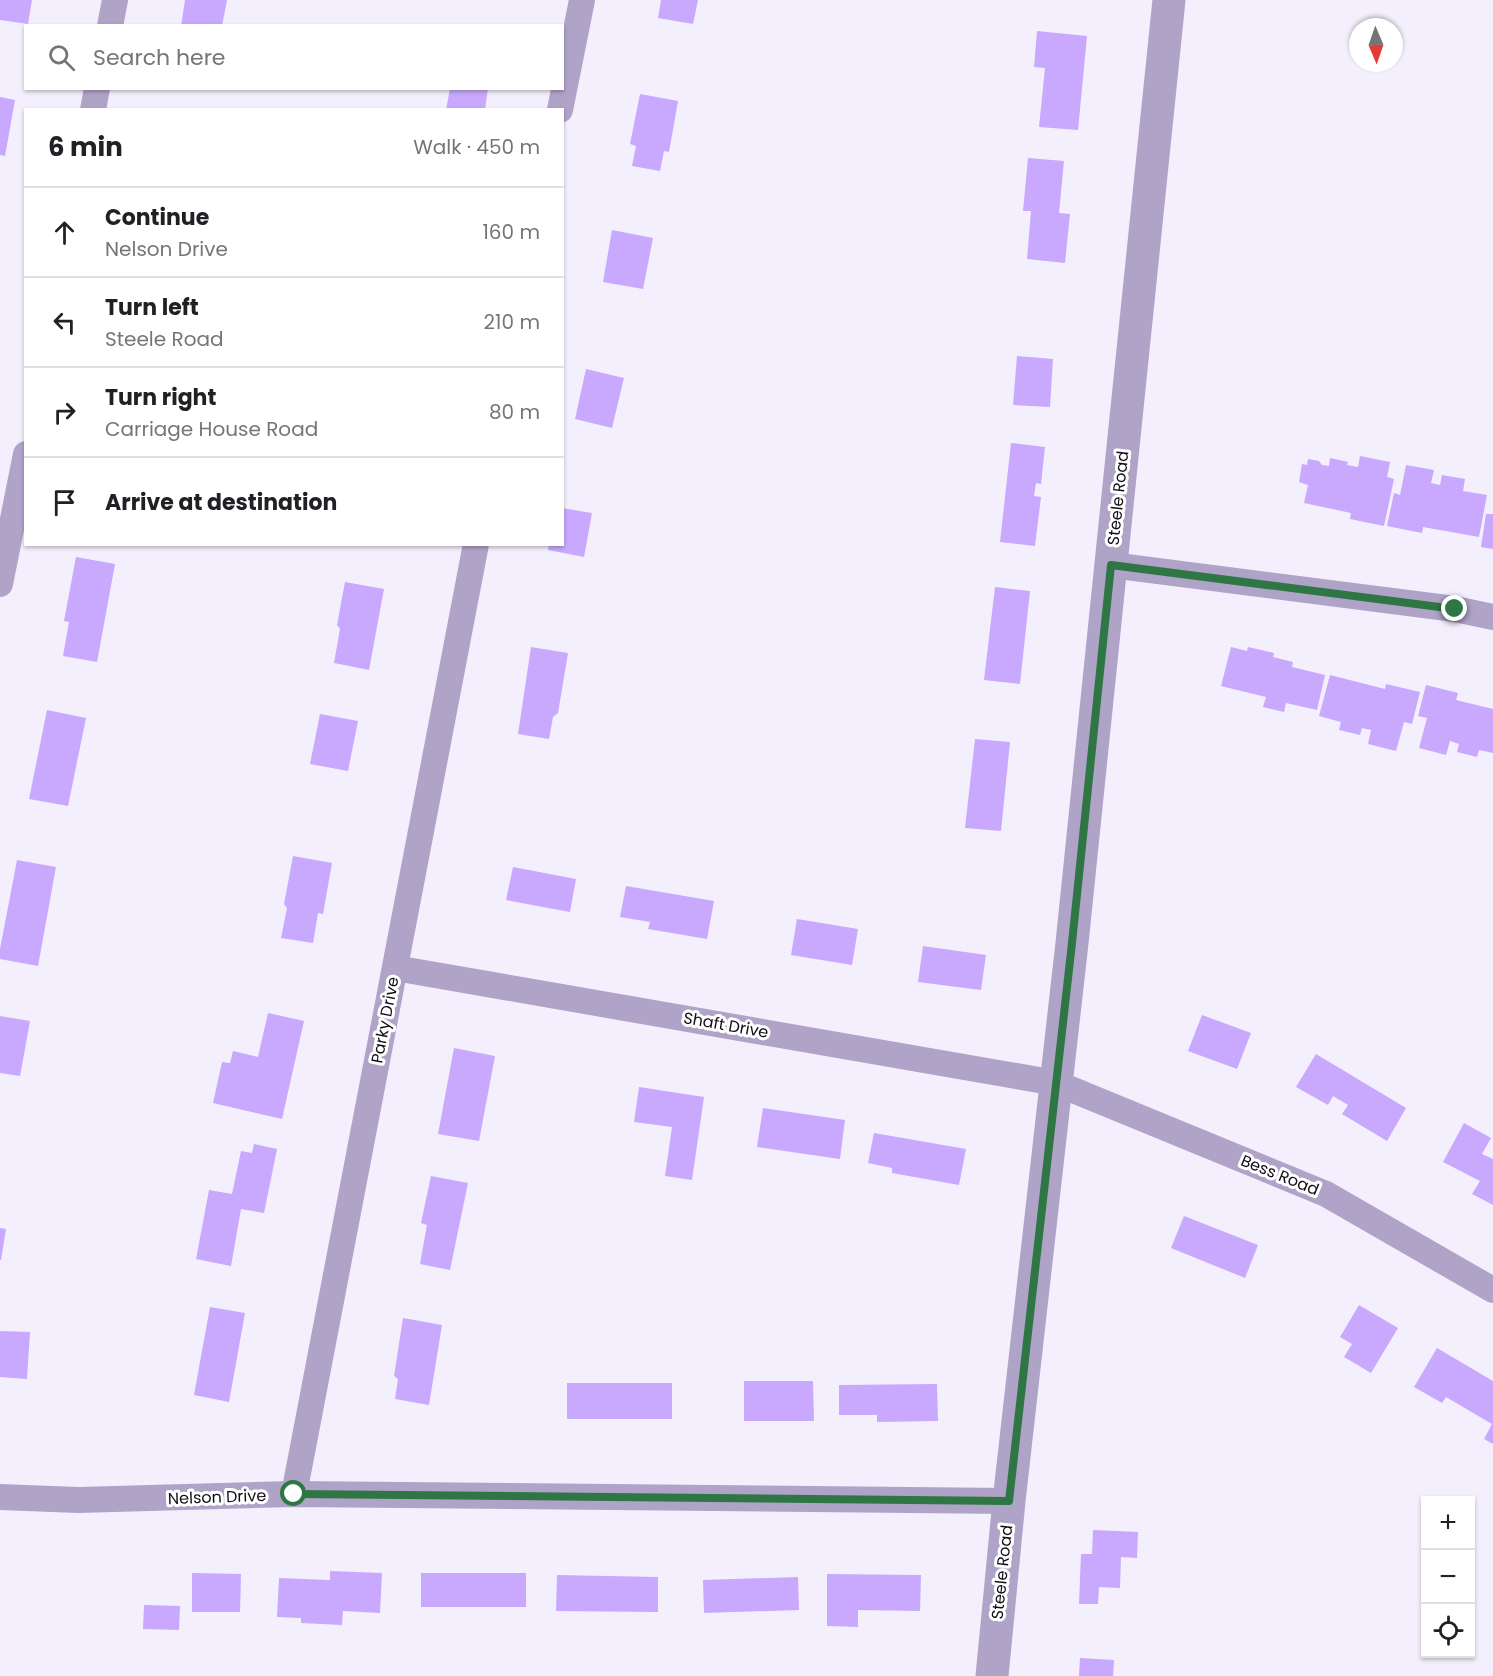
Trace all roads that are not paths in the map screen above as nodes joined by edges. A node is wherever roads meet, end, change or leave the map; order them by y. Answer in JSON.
{"nodes":[{"id":1,"x":115,"y":0,"type":"edge"},
{"id":2,"x":582,"y":0,"type":"edge"},
{"id":3,"x":1169,"y":0,"type":"edge"},
{"id":4,"x":110,"y":24,"type":"edge"},
{"id":5,"x":97,"y":90,"type":"edge"},
{"id":6,"x":564,"y":90,"type":"edge"},
{"id":7,"x":564,"y":90,"type":"edge"},
{"id":8,"x":93,"y":108,"type":"edge"},
{"id":9,"x":560,"y":108,"type":"edge"},
{"id":10,"x":24,"y":464,"type":"edge"},
{"id":11,"x":476,"y":546,"type":"edge"},
{"id":12,"x":1111,"y":565,"type":"junction"},
{"id":13,"x":0,"y":584,"type":"edge"},
{"id":14,"x":1493,"y":617,"type":"edge"},
{"id":15,"x":395,"y":968,"type":"junction"},
{"id":16,"x":1056,"y":1083,"type":"junction"},
{"id":17,"x":1493,"y":1290,"type":"edge"},
{"id":18,"x":294,"y":1494,"type":"junction"},
{"id":19,"x":0,"y":1497,"type":"edge"},
{"id":20,"x":1009,"y":1501,"type":"junction"},
{"id":21,"x":992,"y":1676,"type":"edge"}],
"edges":[{"from":1,"to":4,"type":"street"},
{"from":2,"to":7,"type":"street"},
{"from":3,"to":12,"type":"street","name":"Steele Road"},
{"from":5,"to":8,"type":"street"},
{"from":6,"to":9,"type":"street"},
{"from":10,"to":13,"type":"street"},
{"from":11,"to":15,"type":"street","name":"Parky Drive"},
{"from":12,"to":14,"type":"street"},
{"from":12,"to":16,"type":"street","name":"Steele Road"},
{"from":15,"to":16,"type":"street","name":"Shaft Drive"},
{"from":15,"to":18,"type":"street","name":"Parky Drive"},
{"from":16,"to":17,"type":"street","name":"Bess Road"},
{"from":16,"to":20,"type":"street","name":"Steele Road"},
{"from":18,"to":19,"type":"street","name":"Nelson Drive"},
{"from":18,"to":20,"type":"street","name":"Nelson Drive"},
{"from":20,"to":21,"type":"street","name":"Steele Road"}]}
